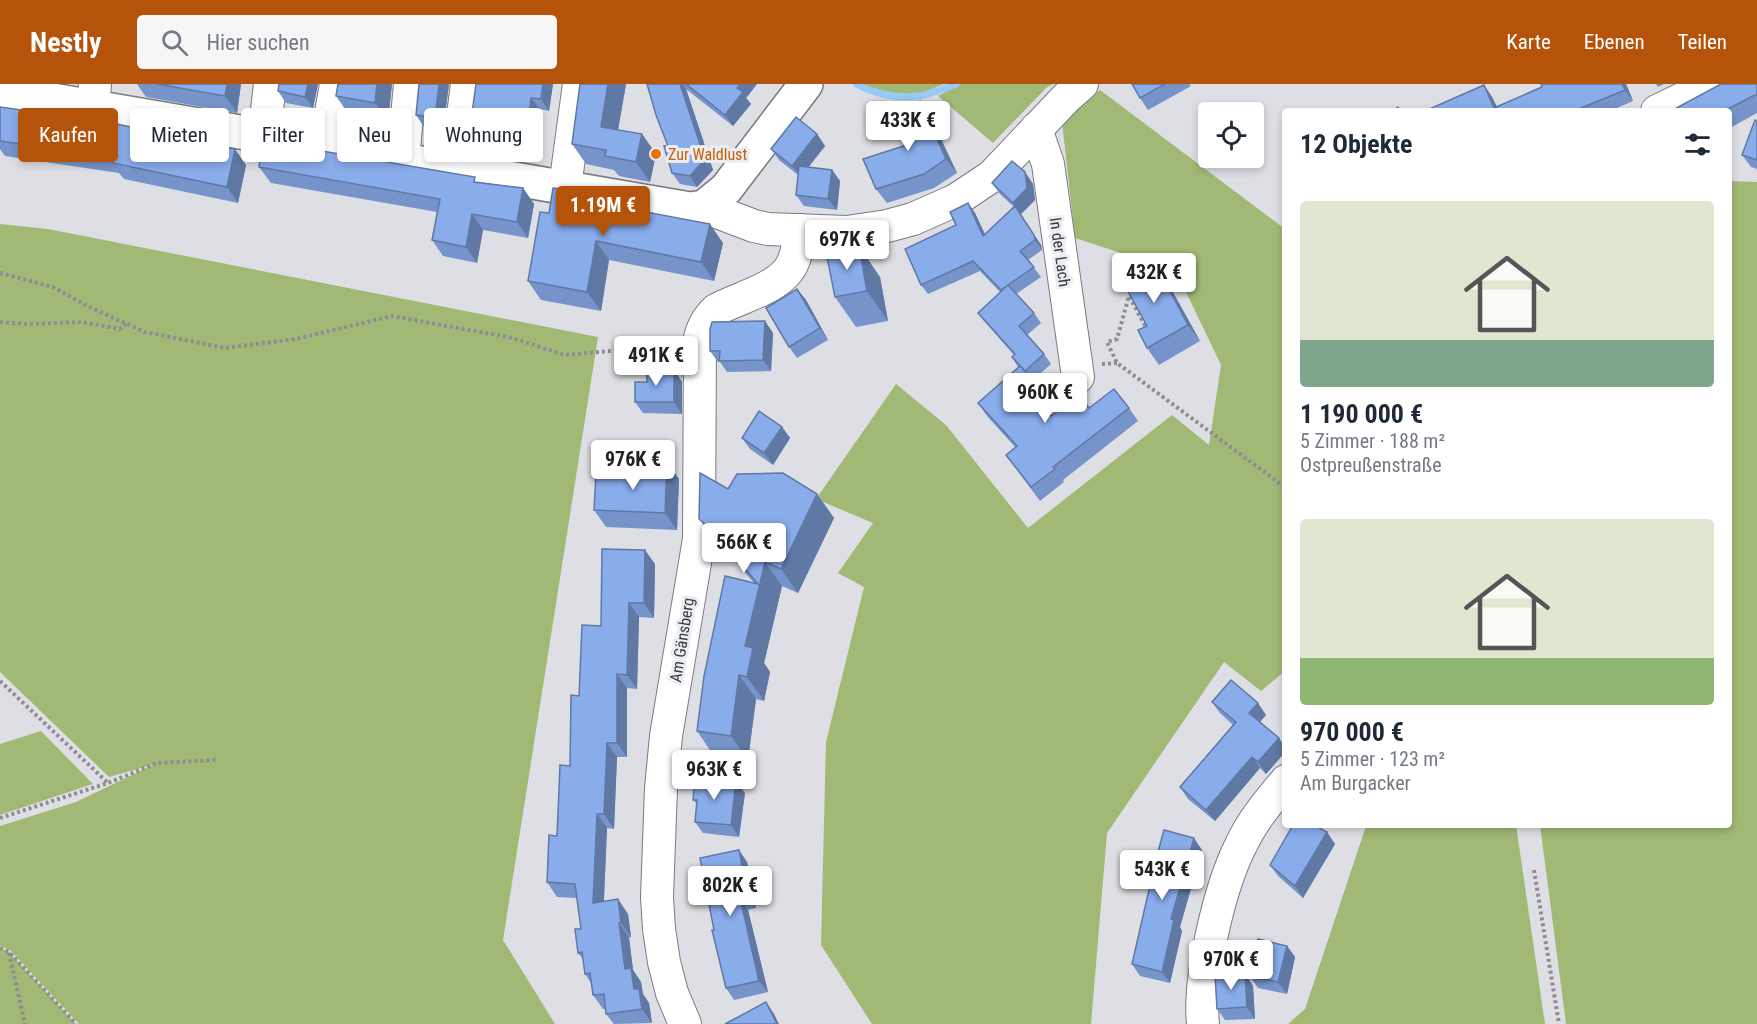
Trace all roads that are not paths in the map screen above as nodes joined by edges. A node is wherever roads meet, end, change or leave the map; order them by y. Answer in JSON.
{"nodes":[{"id":1,"x":270,"y":84,"type":"edge"},
{"id":2,"x":336,"y":84,"type":"edge"},
{"id":3,"x":410,"y":84,"type":"edge"},
{"id":4,"x":467,"y":84,"type":"edge"},
{"id":5,"x":579,"y":84,"type":"edge"},
{"id":6,"x":806,"y":84,"type":"edge"},
{"id":7,"x":1082,"y":84,"type":"edge"},
{"id":8,"x":1713,"y":84,"type":"edge"},
{"id":9,"x":0,"y":91,"type":"edge"},
{"id":10,"x":94,"y":95,"type":"edge"},
{"id":11,"x":267,"y":108,"type":"edge"},
{"id":12,"x":408,"y":108,"type":"edge"},
{"id":13,"x":1663,"y":108,"type":"edge"},
{"id":14,"x":1036,"y":129,"type":"junction"},
{"id":15,"x":241,"y":130,"type":"edge"},
{"id":16,"x":325,"y":146,"type":"joint"},
{"id":17,"x":337,"y":148,"type":"edge"},
{"id":18,"x":412,"y":162,"type":"edge"},
{"id":19,"x":456,"y":169,"type":"junction"},
{"id":20,"x":565,"y":187,"type":"junction"},
{"id":21,"x":715,"y":198,"type":"junction"},
{"id":22,"x":800,"y":230,"type":"junction"},
{"id":23,"x":1078,"y":377,"type":"dead end"},
{"id":24,"x":1282,"y":786,"type":"edge"},
{"id":25,"x":685,"y":1024,"type":"edge"},
{"id":26,"x":1203,"y":1024,"type":"edge"}],
"edges":[{"from":1,"to":11,"type":"street"},
{"from":2,"to":16,"type":"street"},
{"from":3,"to":12,"type":"street"},
{"from":4,"to":19,"type":"street"},
{"from":5,"to":20,"type":"street"},
{"from":6,"to":21,"type":"main road"},
{"from":7,"to":14,"type":"street"},
{"from":8,"to":13,"type":"street"},
{"from":9,"to":10,"type":"main road"},
{"from":10,"to":15,"type":"main road"},
{"from":14,"to":22,"type":"street"},
{"from":14,"to":23,"type":"street","name":"In der Lach"},
{"from":16,"to":17,"type":"main road"},
{"from":18,"to":19,"type":"main road"},
{"from":19,"to":20,"type":"main road"},
{"from":20,"to":21,"type":"main road"},
{"from":21,"to":22,"type":"street"},
{"from":22,"to":25,"type":"street","name":"Am Gänsberg"},
{"from":24,"to":26,"type":"street"}]}
